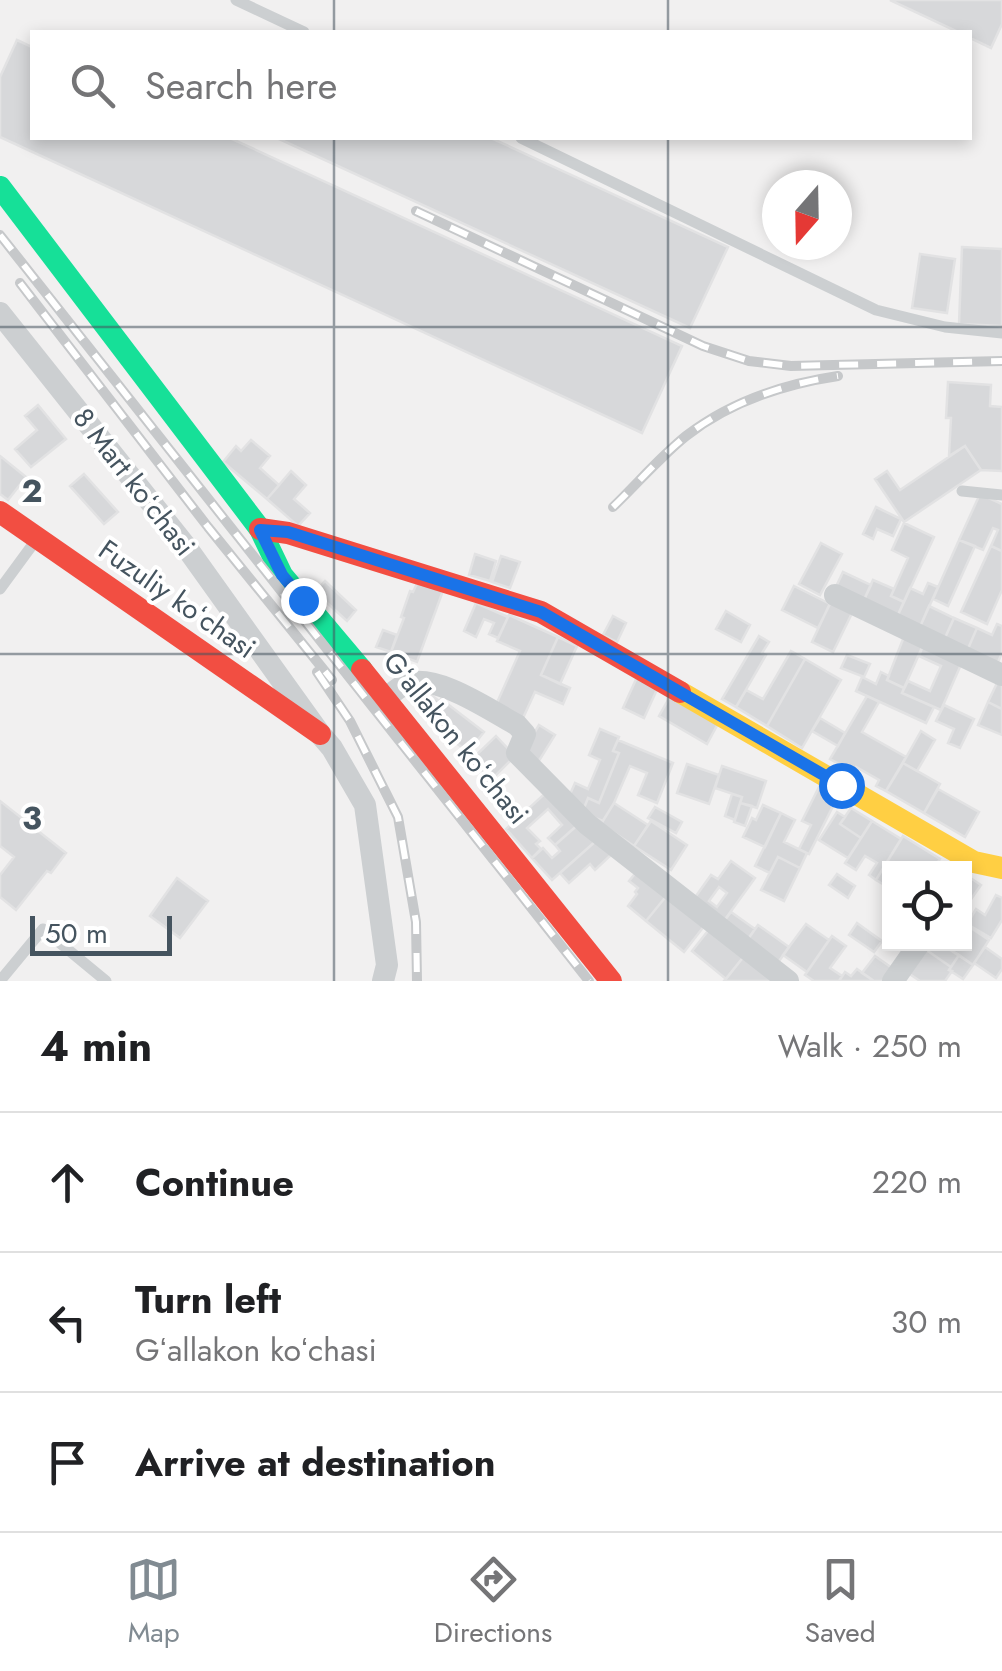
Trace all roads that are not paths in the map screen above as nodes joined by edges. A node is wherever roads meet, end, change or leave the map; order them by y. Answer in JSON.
{"nodes":[{"id":1,"x":236,"y":0,"type":"edge"},
{"id":2,"x":300,"y":30,"type":"edge"},
{"id":3,"x":525,"y":140,"type":"edge"},
{"id":4,"x":0,"y":187,"type":"edge"},
{"id":5,"x":0,"y":313,"type":"edge"},
{"id":6,"x":1002,"y":333,"type":"edge"},
{"id":7,"x":962,"y":491,"type":"dead end"},
{"id":8,"x":1002,"y":495,"type":"edge"},
{"id":9,"x":0,"y":512,"type":"edge"},
{"id":10,"x":260,"y":530,"type":"junction"},
{"id":11,"x":36,"y":538,"type":"junction"},
{"id":12,"x":0,"y":589,"type":"edge"},
{"id":13,"x":835,"y":595,"type":"dead end"},
{"id":14,"x":1002,"y":675,"type":"edge"},
{"id":15,"x":386,"y":698,"type":"junction"},
{"id":16,"x":320,"y":734,"type":"junction"},
{"id":17,"x":957,"y":861,"type":"edge"},
{"id":18,"x":1002,"y":868,"type":"edge"},
{"id":19,"x":972,"y":869,"type":"edge"},
{"id":20,"x":914,"y":951,"type":"edge"},
{"id":21,"x":0,"y":981,"type":"edge"},
{"id":22,"x":106,"y":981,"type":"edge"},
{"id":23,"x":383,"y":981,"type":"edge"},
{"id":24,"x":611,"y":981,"type":"edge"},
{"id":25,"x":788,"y":981,"type":"edge"},
{"id":26,"x":893,"y":981,"type":"edge"}],
"edges":[{"from":1,"to":2,"type":"lane"},
{"from":3,"to":6,"type":"lane"},
{"from":4,"to":10,"type":"street","name":"Gʻallakon koʻchasi"},
{"from":5,"to":16,"type":"street","name":"8 Mart koʻchasi"},
{"from":7,"to":8,"type":"lane"},
{"from":9,"to":11,"type":"street","name":"Fuzuliy koʻchasi"},
{"from":10,"to":15,"type":"street","name":"Gʻallakon koʻchasi"},
{"from":10,"to":17,"type":"street"},
{"from":11,"to":12,"type":"lane"},
{"from":11,"to":16,"type":"street","name":"Fuzuliy koʻchasi"},
{"from":13,"to":14,"type":"street"},
{"from":15,"to":24,"type":"street","name":"Gʻallakon koʻchasi"},
{"from":15,"to":25,"type":"street"},
{"from":16,"to":23,"type":"street","name":"8 Mart koʻchasi"},
{"from":18,"to":19,"type":"street"},
{"from":20,"to":26,"type":"street"},
{"from":21,"to":22,"type":"lane"}]}
